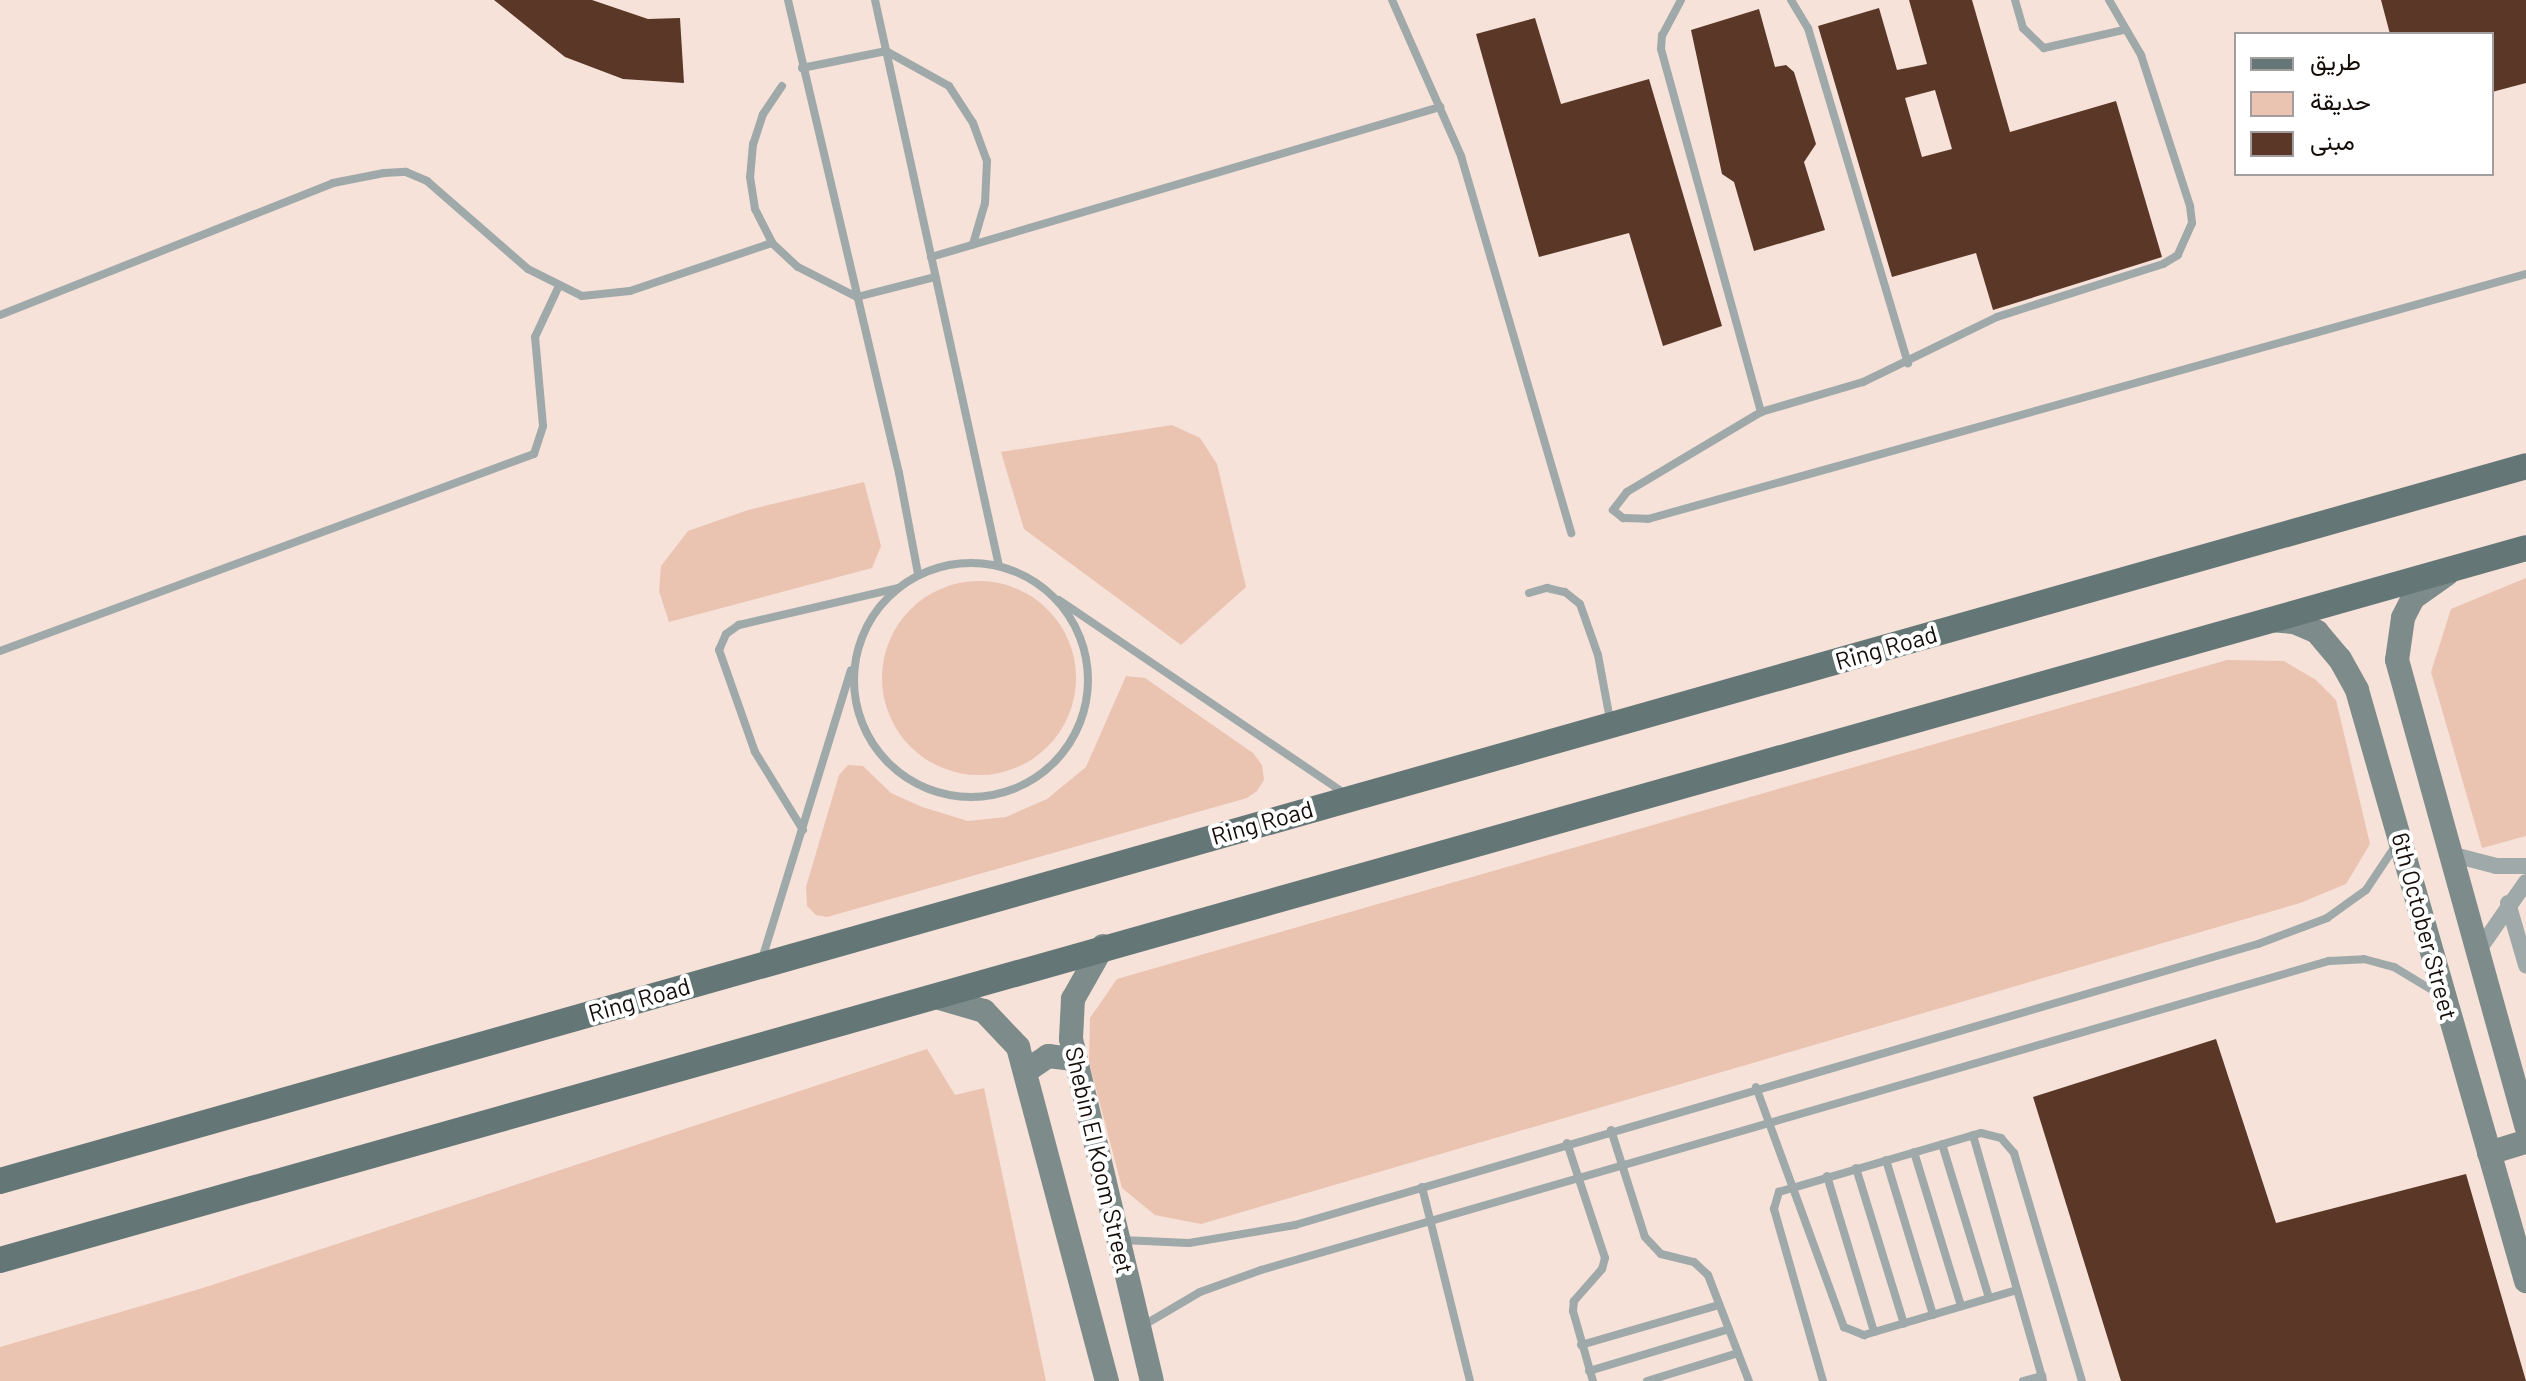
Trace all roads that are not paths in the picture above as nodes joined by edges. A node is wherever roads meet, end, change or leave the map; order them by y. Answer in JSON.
{"nodes":[{"id":1,"x":788,"y":0,"type":"edge"},
{"id":2,"x":875,"y":0,"type":"edge"},
{"id":3,"x":1392,"y":0,"type":"edge"},
{"id":4,"x":1681,"y":0,"type":"edge"},
{"id":5,"x":1791,"y":0,"type":"edge"},
{"id":6,"x":2015,"y":0,"type":"edge"},
{"id":7,"x":2109,"y":0,"type":"edge"},
{"id":8,"x":2124,"y":30,"type":"junction"},
{"id":9,"x":886,"y":51,"type":"junction"},
{"id":10,"x":802,"y":68,"type":"junction"},
{"id":11,"x":782,"y":86,"type":"dead end"},
{"id":12,"x":1440,"y":107,"type":"junction"},
{"id":13,"x":772,"y":243,"type":"junction"},
{"id":14,"x":973,"y":244,"type":"junction"},
{"id":15,"x":931,"y":257,"type":"junction"},
{"id":16,"x":2526,"y":274,"type":"edge"},
{"id":17,"x":935,"y":277,"type":"junction"},
{"id":18,"x":558,"y":288,"type":"junction"},
{"id":19,"x":857,"y":297,"type":"junction"},
{"id":20,"x":0,"y":315,"type":"edge"},
{"id":21,"x":1908,"y":363,"type":"junction"},
{"id":22,"x":1761,"y":412,"type":"junction"},
{"id":23,"x":2526,"y":466,"type":"edge"},
{"id":24,"x":1571,"y":533,"type":"dead end"},
{"id":25,"x":2526,"y":548,"type":"edge"},
{"id":26,"x":999,"y":566,"type":"junction"},
{"id":27,"x":2458,"y":567,"type":"junction"},
{"id":28,"x":918,"y":574,"type":"junction"},
{"id":29,"x":899,"y":588,"type":"junction"},
{"id":30,"x":1529,"y":593,"type":"dead end"},
{"id":31,"x":1052,"y":595,"type":"junction"},
{"id":32,"x":2267,"y":620,"type":"junction"},
{"id":33,"x":857,"y":650,"type":"junction"},
{"id":34,"x":0,"y":651,"type":"edge"},
{"id":35,"x":1610,"y":724,"type":"junction"},
{"id":36,"x":2423,"y":763,"type":"junction"},
{"id":37,"x":2383,"y":774,"type":"junction"},
{"id":38,"x":1350,"y":797,"type":"junction"},
{"id":39,"x":803,"y":830,"type":"junction"},
{"id":40,"x":2400,"y":837,"type":"junction"},
{"id":41,"x":2450,"y":854,"type":"junction"},
{"id":42,"x":2526,"y":866,"type":"edge"},
{"id":43,"x":2526,"y":882,"type":"edge"},
{"id":44,"x":2508,"y":903,"type":"junction"},
{"id":45,"x":1103,"y":946,"type":"junction"},
{"id":46,"x":2478,"y":951,"type":"junction"},
{"id":47,"x":761,"y":964,"type":"junction"},
{"id":48,"x":2526,"y":965,"type":"edge"},
{"id":49,"x":936,"y":997,"type":"junction"},
{"id":50,"x":2444,"y":997,"type":"junction"},
{"id":51,"x":1074,"y":1059,"type":"junction"},
{"id":52,"x":1026,"y":1071,"type":"junction"},
{"id":53,"x":1756,"y":1087,"type":"junction"},
{"id":54,"x":1769,"y":1122,"type":"junction"},
{"id":55,"x":2526,"y":1126,"type":"edge"},
{"id":56,"x":1611,"y":1130,"type":"junction"},
{"id":57,"x":1973,"y":1135,"type":"junction"},
{"id":58,"x":2526,"y":1142,"type":"edge"},
{"id":59,"x":1567,"y":1143,"type":"junction"},
{"id":60,"x":1942,"y":1144,"type":"junction"},
{"id":61,"x":1914,"y":1152,"type":"junction"},
{"id":62,"x":2489,"y":1153,"type":"junction"},
{"id":63,"x":1886,"y":1160,"type":"junction"},
{"id":64,"x":1623,"y":1165,"type":"junction"},
{"id":65,"x":1856,"y":1168,"type":"junction"},
{"id":66,"x":1827,"y":1176,"type":"junction"},
{"id":67,"x":1578,"y":1178,"type":"junction"},
{"id":68,"x":0,"y":1181,"type":"edge"},
{"id":69,"x":1796,"y":1184,"type":"junction"},
{"id":70,"x":1422,"y":1187,"type":"junction"},
{"id":71,"x":1430,"y":1221,"type":"junction"},
{"id":72,"x":1119,"y":1240,"type":"junction"},
{"id":73,"x":0,"y":1260,"type":"edge"},
{"id":74,"x":2526,"y":1281,"type":"edge"},
{"id":75,"x":2017,"y":1290,"type":"junction"},
{"id":76,"x":1989,"y":1298,"type":"junction"},
{"id":77,"x":1719,"y":1305,"type":"junction"},
{"id":78,"x":1961,"y":1306,"type":"junction"},
{"id":79,"x":1933,"y":1315,"type":"junction"},
{"id":80,"x":1904,"y":1324,"type":"junction"},
{"id":81,"x":1140,"y":1328,"type":"junction"},
{"id":82,"x":1729,"y":1329,"type":"junction"},
{"id":83,"x":1874,"y":1332,"type":"junction"},
{"id":84,"x":1581,"y":1345,"type":"junction"},
{"id":85,"x":1738,"y":1353,"type":"junction"},
{"id":86,"x":1591,"y":1376,"type":"edge"},
{"id":87,"x":2042,"y":1378,"type":"edge"},
{"id":88,"x":1748,"y":1379,"type":"edge"},
{"id":89,"x":1107,"y":1381,"type":"edge"},
{"id":90,"x":1152,"y":1381,"type":"edge"},
{"id":91,"x":1470,"y":1381,"type":"edge"},
{"id":92,"x":1647,"y":1381,"type":"edge"},
{"id":93,"x":1736,"y":1381,"type":"edge"},
{"id":94,"x":1823,"y":1381,"type":"edge"},
{"id":95,"x":2023,"y":1381,"type":"edge"},
{"id":96,"x":2082,"y":1381,"type":"edge"}],
"edges":[{"from":1,"to":10,"type":"lane"},
{"from":2,"to":9,"type":"lane"},
{"from":3,"to":12,"type":"lane"},
{"from":4,"to":22,"type":"lane"},
{"from":5,"to":21,"type":"lane"},
{"from":6,"to":8,"type":"lane"},
{"from":7,"to":8,"type":"lane"},
{"from":8,"to":21,"type":"lane"},
{"from":9,"to":10,"type":"lane"},
{"from":9,"to":14,"type":"lane"},
{"from":9,"to":15,"type":"lane"},
{"from":10,"to":19,"type":"lane"},
{"from":11,"to":13,"type":"lane"},
{"from":12,"to":14,"type":"lane"},
{"from":12,"to":24,"type":"lane"},
{"from":13,"to":18,"type":"lane"},
{"from":13,"to":19,"type":"lane"},
{"from":14,"to":15,"type":"lane"},
{"from":15,"to":17,"type":"lane"},
{"from":16,"to":22,"type":"lane"},
{"from":17,"to":19,"type":"lane"},
{"from":17,"to":26,"type":"lane"},
{"from":18,"to":20,"type":"lane"},
{"from":18,"to":34,"type":"lane"},
{"from":19,"to":28,"type":"lane"},
{"from":21,"to":22,"type":"lane"},
{"from":23,"to":35,"type":"main road","name":"Ring Road"},
{"from":25,"to":27,"type":"main road"},
{"from":26,"to":28,"type":"lane"},
{"from":26,"to":31,"type":"lane"},
{"from":27,"to":32,"type":"main road"},
{"from":27,"to":36,"type":"street","name":"6th October Street"},
{"from":28,"to":29,"type":"lane"},
{"from":29,"to":33,"type":"lane"},
{"from":29,"to":39,"type":"lane"},
{"from":30,"to":35,"type":"lane"},
{"from":31,"to":33,"type":"lane"},
{"from":31,"to":38,"type":"lane"},
{"from":32,"to":37,"type":"street","name":"6th October Street"},
{"from":32,"to":45,"type":"main road"},
{"from":33,"to":39,"type":"lane"},
{"from":35,"to":38,"type":"main road","name":"Ring Road"},
{"from":36,"to":37,"type":"street"},
{"from":36,"to":41,"type":"street","name":"6th October Street"},
{"from":37,"to":40,"type":"street","name":"6th October Street"},
{"from":38,"to":47,"type":"main road","name":"Ring Road"},
{"from":39,"to":47,"type":"lane"},
{"from":40,"to":50,"type":"street","name":"6th October Street"},
{"from":40,"to":53,"type":"lane"},
{"from":41,"to":42,"type":"street"},
{"from":41,"to":46,"type":"street","name":"6th October Street"},
{"from":43,"to":44,"type":"street"},
{"from":44,"to":46,"type":"street"},
{"from":44,"to":48,"type":"street"},
{"from":45,"to":49,"type":"main road"},
{"from":45,"to":51,"type":"street","name":"Shebin El Koom Street"},
{"from":46,"to":55,"type":"street","name":"6th October Street"},
{"from":47,"to":68,"type":"main road","name":"Ring Road"},
{"from":49,"to":52,"type":"street","name":"Shebin El Koom Street"},
{"from":49,"to":73,"type":"main road"},
{"from":50,"to":54,"type":"lane"},
{"from":50,"to":62,"type":"street","name":"6th October Street"},
{"from":51,"to":52,"type":"street"},
{"from":51,"to":72,"type":"street","name":"Shebin El Koom Street"},
{"from":52,"to":89,"type":"street","name":"Shebin El Koom Street"},
{"from":53,"to":54,"type":"lane"},
{"from":53,"to":56,"type":"lane"},
{"from":54,"to":64,"type":"lane"},
{"from":54,"to":69,"type":"lane"},
{"from":56,"to":59,"type":"lane"},
{"from":56,"to":64,"type":"lane"},
{"from":57,"to":60,"type":"lane"},
{"from":57,"to":75,"type":"lane"},
{"from":57,"to":96,"type":"lane"},
{"from":58,"to":62,"type":"street"},
{"from":59,"to":67,"type":"lane"},
{"from":59,"to":70,"type":"lane"},
{"from":60,"to":61,"type":"lane"},
{"from":60,"to":76,"type":"lane"},
{"from":61,"to":63,"type":"lane"},
{"from":61,"to":78,"type":"lane"},
{"from":62,"to":74,"type":"street","name":"6th October Street"},
{"from":63,"to":65,"type":"lane"},
{"from":63,"to":79,"type":"lane"},
{"from":64,"to":67,"type":"lane"},
{"from":64,"to":77,"type":"lane"},
{"from":65,"to":66,"type":"lane"},
{"from":65,"to":80,"type":"lane"},
{"from":66,"to":69,"type":"lane"},
{"from":66,"to":83,"type":"lane"},
{"from":67,"to":71,"type":"lane"},
{"from":67,"to":84,"type":"lane"},
{"from":69,"to":83,"type":"lane"},
{"from":69,"to":94,"type":"lane"},
{"from":70,"to":71,"type":"lane"},
{"from":70,"to":72,"type":"lane"},
{"from":71,"to":81,"type":"lane"},
{"from":71,"to":91,"type":"lane"},
{"from":72,"to":81,"type":"street","name":"Shebin El Koom Street"},
{"from":75,"to":76,"type":"lane"},
{"from":75,"to":87,"type":"lane"},
{"from":76,"to":78,"type":"lane"},
{"from":77,"to":82,"type":"lane"},
{"from":77,"to":84,"type":"lane"},
{"from":78,"to":79,"type":"lane"},
{"from":79,"to":80,"type":"lane"},
{"from":80,"to":83,"type":"lane"},
{"from":81,"to":90,"type":"street","name":"Shebin El Koom Street"},
{"from":82,"to":85,"type":"lane"},
{"from":82,"to":86,"type":"lane"},
{"from":84,"to":86,"type":"lane"},
{"from":85,"to":88,"type":"lane"},
{"from":85,"to":92,"type":"lane"},
{"from":87,"to":95,"type":"lane"},
{"from":88,"to":93,"type":"lane"}]}
